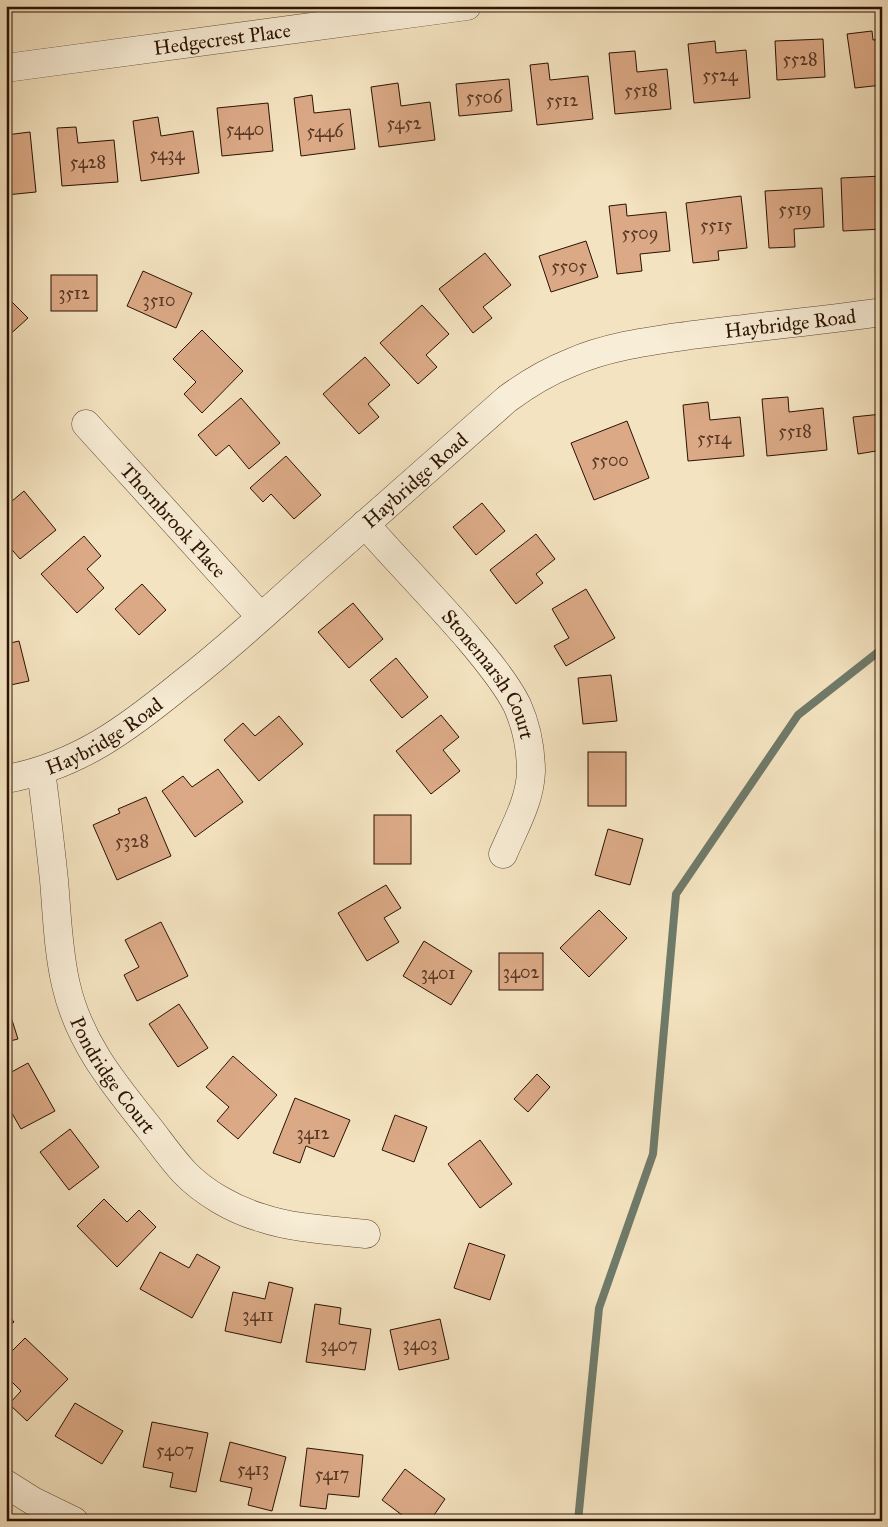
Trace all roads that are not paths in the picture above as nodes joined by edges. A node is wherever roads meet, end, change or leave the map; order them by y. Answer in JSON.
{"nodes":[{"id":1,"x":467,"y":6,"type":"edge"},
{"id":2,"x":6,"y":68,"type":"edge"},
{"id":3,"x":882,"y":312,"type":"edge"},
{"id":4,"x":86,"y":424,"type":"dead end"},
{"id":5,"x":365,"y":524,"type":"junction"},
{"id":6,"x":261,"y":618,"type":"junction"},
{"id":7,"x":41,"y":771,"type":"junction"},
{"id":8,"x":6,"y":779,"type":"edge"},
{"id":9,"x":503,"y":854,"type":"dead end"},
{"id":10,"x":366,"y":1234,"type":"dead end"},
{"id":11,"x":6,"y":1484,"type":"edge"},
{"id":12,"x":74,"y":1521,"type":"edge"}],
"edges":[{"from":1,"to":2,"type":"street","name":"Hedgecrest Place"},
{"from":3,"to":5,"type":"street","name":"Haybridge Road"},
{"from":4,"to":6,"type":"street","name":"Thornbrook Place"},
{"from":5,"to":6,"type":"street","name":"Haybridge Road"},
{"from":5,"to":9,"type":"street","name":"Stonemarsh Court"},
{"from":6,"to":7,"type":"street","name":"Haybridge Road"},
{"from":7,"to":8,"type":"street","name":"Haybridge Road"},
{"from":7,"to":10,"type":"street","name":"Pondridge Court"},
{"from":11,"to":12,"type":"street"}]}
